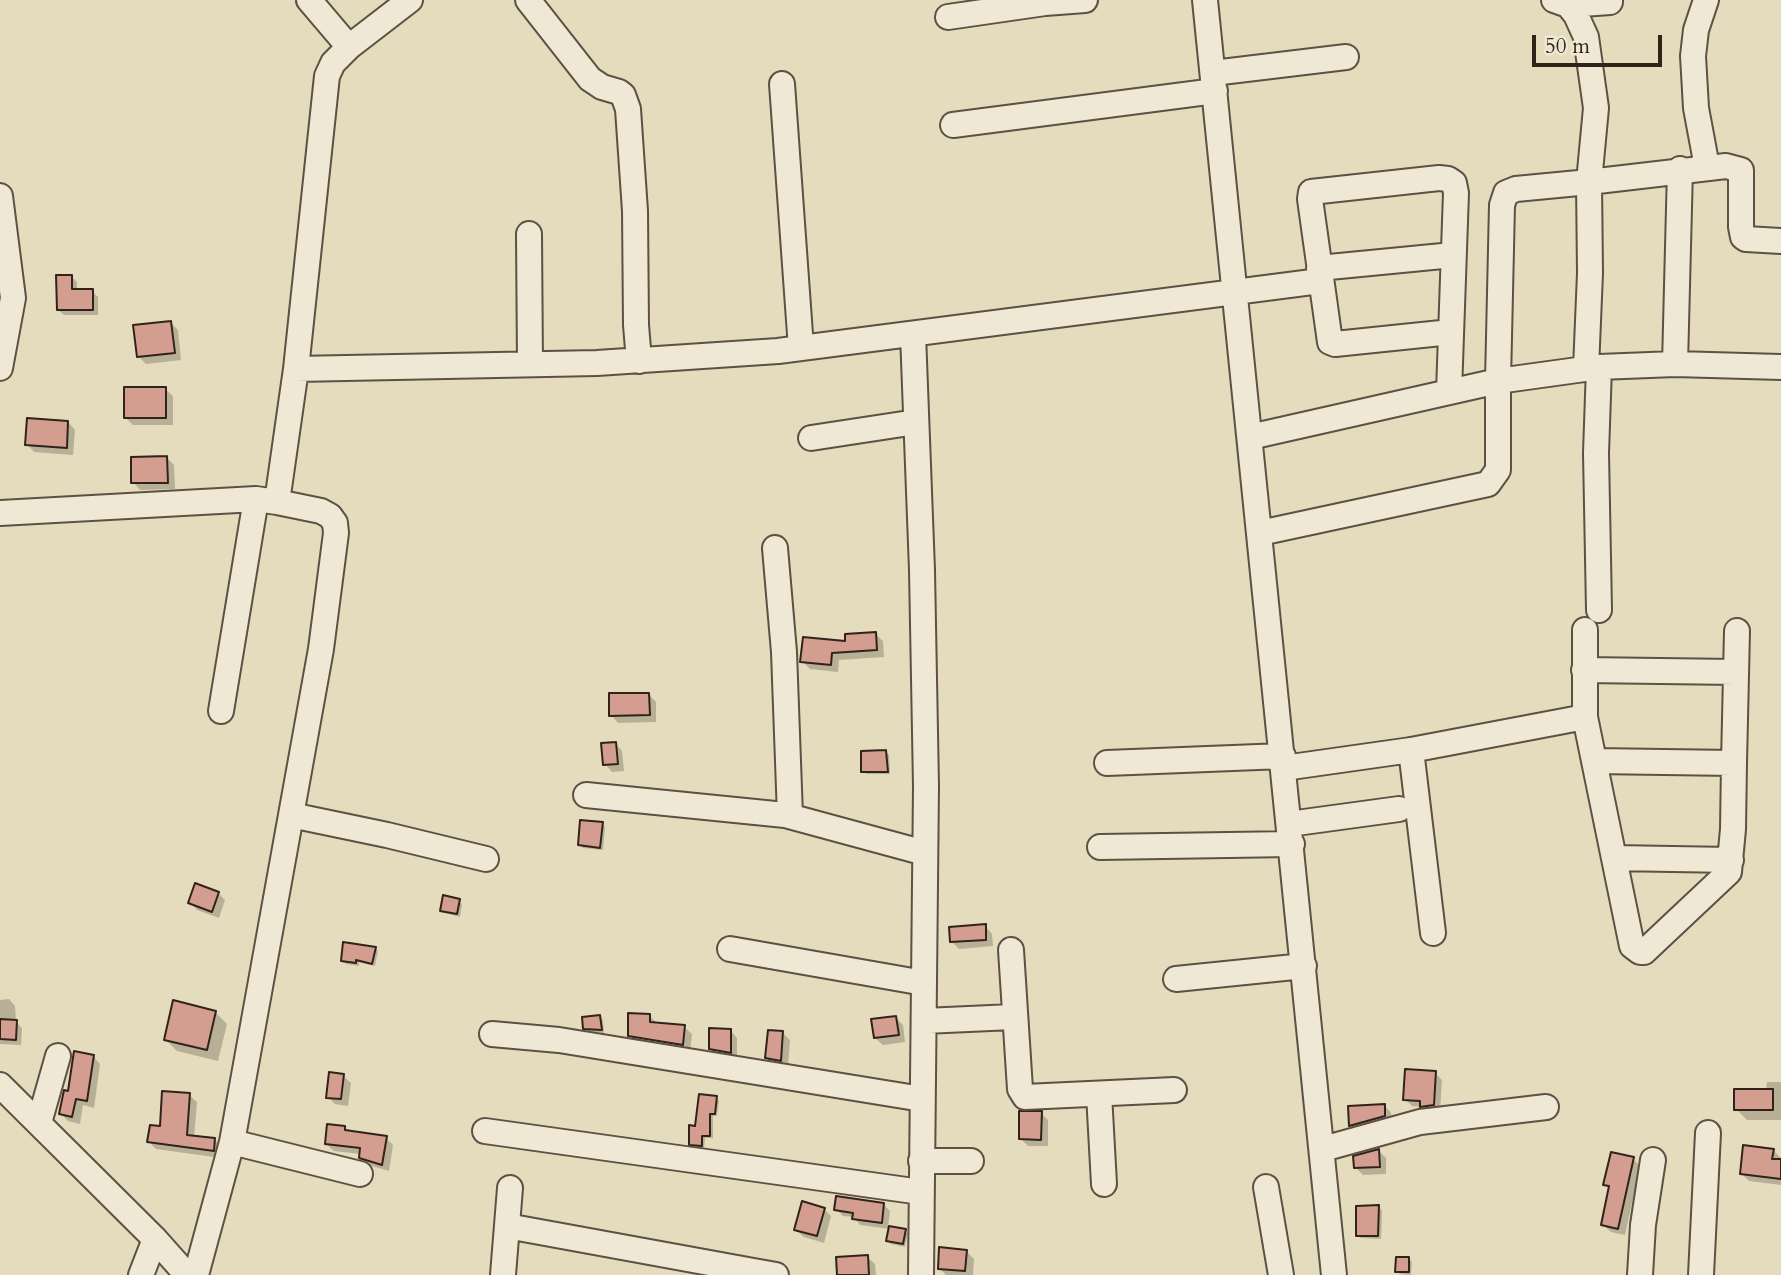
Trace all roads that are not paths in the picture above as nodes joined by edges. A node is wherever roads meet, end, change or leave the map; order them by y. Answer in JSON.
{"nodes":[{"id":1,"x":309,"y":0,"type":"edge"},
{"id":2,"x":410,"y":0,"type":"edge"},
{"id":3,"x":528,"y":0,"type":"edge"},
{"id":4,"x":1085,"y":0,"type":"edge"},
{"id":5,"x":1205,"y":0,"type":"edge"},
{"id":6,"x":1610,"y":0,"type":"edge"},
{"id":7,"x":1706,"y":0,"type":"edge"},
{"id":8,"x":1561,"y":3,"type":"edge"},
{"id":9,"x":948,"y":17,"type":"dead end"},
{"id":10,"x":349,"y":47,"type":"junction"},
{"id":11,"x":1346,"y":57,"type":"dead end"},
{"id":12,"x":1214,"y":82,"type":"junction"},
{"id":13,"x":782,"y":84,"type":"dead end"},
{"id":14,"x":953,"y":125,"type":"dead end"},
{"id":15,"x":1707,"y":167,"type":"junction"},
{"id":16,"x":1680,"y":169,"type":"junction"},
{"id":17,"x":1589,"y":182,"type":"junction"},
{"id":18,"x":0,"y":196,"type":"edge"},
{"id":19,"x":529,"y":234,"type":"dead end"},
{"id":20,"x":1781,"y":241,"type":"edge"},
{"id":21,"x":1453,"y":255,"type":"junction"},
{"id":22,"x":1320,"y":274,"type":"junction"},
{"id":23,"x":1235,"y":291,"type":"junction"},
{"id":24,"x":1451,"y":332,"type":"junction"},
{"id":25,"x":913,"y":334,"type":"junction"},
{"id":26,"x":801,"y":348,"type":"junction"},
{"id":27,"x":639,"y":361,"type":"junction"},
{"id":28,"x":530,"y":364,"type":"junction"},
{"id":29,"x":1675,"y":364,"type":"junction"},
{"id":30,"x":1781,"y":367,"type":"edge"},
{"id":31,"x":1592,"y":368,"type":"junction"},
{"id":32,"x":0,"y":369,"type":"edge"},
{"id":33,"x":296,"y":369,"type":"junction"},
{"id":34,"x":1499,"y":381,"type":"junction"},
{"id":35,"x":1449,"y":393,"type":"junction"},
{"id":36,"x":916,"y":422,"type":"junction"},
{"id":37,"x":1250,"y":437,"type":"junction"},
{"id":38,"x":811,"y":438,"type":"dead end"},
{"id":39,"x":267,"y":501,"type":"junction"},
{"id":40,"x":0,"y":513,"type":"edge"},
{"id":41,"x":1260,"y":533,"type":"junction"},
{"id":42,"x":775,"y":548,"type":"dead end"},
{"id":43,"x":1599,"y":610,"type":"dead end"},
{"id":44,"x":1585,"y":630,"type":"dead end"},
{"id":45,"x":1737,"y":631,"type":"dead end"},
{"id":46,"x":1584,"y":670,"type":"junction"},
{"id":47,"x":1736,"y":673,"type":"junction"},
{"id":48,"x":221,"y":711,"type":"dead end"},
{"id":49,"x":1585,"y":717,"type":"junction"},
{"id":50,"x":1411,"y":750,"type":"junction"},
{"id":51,"x":1594,"y":761,"type":"junction"},
{"id":52,"x":1283,"y":762,"type":"junction"},
{"id":53,"x":1734,"y":763,"type":"junction"},
{"id":54,"x":1107,"y":764,"type":"dead end"},
{"id":55,"x":586,"y":795,"type":"dead end"},
{"id":56,"x":1399,"y":809,"type":"dead end"},
{"id":57,"x":291,"y":815,"type":"junction"},
{"id":58,"x":790,"y":816,"type":"junction"},
{"id":59,"x":1291,"y":834,"type":"junction"},
{"id":60,"x":1100,"y":847,"type":"dead end"},
{"id":61,"x":925,"y":853,"type":"junction"},
{"id":62,"x":1614,"y":858,"type":"junction"},
{"id":63,"x":486,"y":859,"type":"dead end"},
{"id":64,"x":1731,"y":860,"type":"junction"},
{"id":65,"x":1433,"y":933,"type":"dead end"},
{"id":66,"x":730,"y":949,"type":"dead end"},
{"id":67,"x":1011,"y":950,"type":"dead end"},
{"id":68,"x":1304,"y":966,"type":"junction"},
{"id":69,"x":1176,"y":979,"type":"dead end"},
{"id":70,"x":924,"y":983,"type":"junction"},
{"id":71,"x":1013,"y":1017,"type":"junction"},
{"id":72,"x":924,"y":1021,"type":"junction"},
{"id":73,"x":492,"y":1034,"type":"dead end"},
{"id":74,"x":58,"y":1056,"type":"dead end"},
{"id":75,"x":0,"y":1085,"type":"edge"},
{"id":76,"x":1174,"y":1090,"type":"dead end"},
{"id":77,"x":1100,"y":1094,"type":"junction"},
{"id":78,"x":922,"y":1098,"type":"junction"},
{"id":79,"x":1546,"y":1107,"type":"dead end"},
{"id":80,"x":38,"y":1123,"type":"junction"},
{"id":81,"x":485,"y":1131,"type":"dead end"},
{"id":82,"x":1708,"y":1133,"type":"dead end"},
{"id":83,"x":232,"y":1142,"type":"junction"},
{"id":84,"x":1323,"y":1149,"type":"junction"},
{"id":85,"x":1653,"y":1160,"type":"dead end"},
{"id":86,"x":921,"y":1161,"type":"junction"},
{"id":87,"x":971,"y":1161,"type":"dead end"},
{"id":88,"x":360,"y":1174,"type":"dead end"},
{"id":89,"x":1104,"y":1184,"type":"dead end"},
{"id":90,"x":1266,"y":1187,"type":"dead end"},
{"id":91,"x":510,"y":1188,"type":"dead end"},
{"id":92,"x":921,"y":1192,"type":"junction"},
{"id":93,"x":507,"y":1226,"type":"junction"},
{"id":94,"x":155,"y":1239,"type":"junction"},
{"id":95,"x":661,"y":1265,"type":"edge"},
{"id":96,"x":747,"y":1273,"type":"edge"},
{"id":97,"x":141,"y":1275,"type":"edge"},
{"id":98,"x":187,"y":1275,"type":"edge"},
{"id":99,"x":196,"y":1275,"type":"edge"},
{"id":100,"x":503,"y":1275,"type":"edge"},
{"id":101,"x":776,"y":1275,"type":"edge"},
{"id":102,"x":921,"y":1275,"type":"edge"},
{"id":103,"x":1281,"y":1275,"type":"edge"},
{"id":104,"x":1334,"y":1275,"type":"edge"},
{"id":105,"x":1640,"y":1275,"type":"edge"},
{"id":106,"x":1701,"y":1275,"type":"edge"}],
"edges":[{"from":1,"to":10,"type":"street"},
{"from":2,"to":10,"type":"street"},
{"from":3,"to":27,"type":"street"},
{"from":4,"to":9,"type":"street"},
{"from":5,"to":12,"type":"street"},
{"from":6,"to":8,"type":"street"},
{"from":7,"to":15,"type":"street"},
{"from":8,"to":17,"type":"street"},
{"from":10,"to":33,"type":"street"},
{"from":11,"to":12,"type":"street"},
{"from":12,"to":14,"type":"street"},
{"from":12,"to":23,"type":"street"},
{"from":13,"to":26,"type":"street"},
{"from":15,"to":16,"type":"street"},
{"from":15,"to":20,"type":"street"},
{"from":16,"to":17,"type":"street"},
{"from":16,"to":29,"type":"street"},
{"from":17,"to":31,"type":"street"},
{"from":17,"to":34,"type":"street"},
{"from":18,"to":32,"type":"street"},
{"from":19,"to":28,"type":"street"},
{"from":21,"to":22,"type":"street"},
{"from":21,"to":22,"type":"street"},
{"from":21,"to":24,"type":"street"},
{"from":22,"to":23,"type":"street"},
{"from":22,"to":24,"type":"street"},
{"from":23,"to":25,"type":"street"},
{"from":23,"to":37,"type":"street"},
{"from":24,"to":35,"type":"street"},
{"from":25,"to":26,"type":"street"},
{"from":25,"to":36,"type":"street"},
{"from":26,"to":27,"type":"street"},
{"from":27,"to":28,"type":"street"},
{"from":28,"to":33,"type":"street"},
{"from":29,"to":30,"type":"street"},
{"from":29,"to":31,"type":"street"},
{"from":31,"to":34,"type":"street"},
{"from":31,"to":43,"type":"street"},
{"from":33,"to":39,"type":"street"},
{"from":34,"to":35,"type":"street"},
{"from":34,"to":41,"type":"street"},
{"from":35,"to":37,"type":"street"},
{"from":36,"to":38,"type":"street"},
{"from":36,"to":61,"type":"street"},
{"from":37,"to":41,"type":"street"},
{"from":39,"to":40,"type":"street"},
{"from":39,"to":48,"type":"street"},
{"from":39,"to":57,"type":"street"},
{"from":41,"to":52,"type":"street"},
{"from":42,"to":58,"type":"street"},
{"from":44,"to":46,"type":"street"},
{"from":45,"to":47,"type":"street"},
{"from":46,"to":47,"type":"street"},
{"from":46,"to":49,"type":"street"},
{"from":47,"to":53,"type":"street"},
{"from":49,"to":50,"type":"street"},
{"from":49,"to":51,"type":"street"},
{"from":50,"to":52,"type":"street"},
{"from":50,"to":65,"type":"street"},
{"from":51,"to":53,"type":"street"},
{"from":51,"to":62,"type":"street"},
{"from":52,"to":54,"type":"street"},
{"from":52,"to":59,"type":"street"},
{"from":53,"to":64,"type":"street"},
{"from":55,"to":58,"type":"street"},
{"from":56,"to":59,"type":"street"},
{"from":57,"to":63,"type":"street"},
{"from":57,"to":83,"type":"street"},
{"from":58,"to":61,"type":"street"},
{"from":59,"to":60,"type":"street"},
{"from":59,"to":68,"type":"street"},
{"from":61,"to":70,"type":"street"},
{"from":62,"to":64,"type":"street"},
{"from":62,"to":64,"type":"street"},
{"from":66,"to":70,"type":"street"},
{"from":67,"to":71,"type":"street"},
{"from":68,"to":69,"type":"street"},
{"from":68,"to":84,"type":"street"},
{"from":70,"to":72,"type":"street"},
{"from":71,"to":72,"type":"street"},
{"from":71,"to":77,"type":"street"},
{"from":72,"to":78,"type":"street"},
{"from":73,"to":78,"type":"street"},
{"from":74,"to":80,"type":"street"},
{"from":75,"to":80,"type":"street"},
{"from":76,"to":77,"type":"street"},
{"from":77,"to":89,"type":"street"},
{"from":78,"to":86,"type":"street"},
{"from":79,"to":84,"type":"street"},
{"from":80,"to":94,"type":"street"},
{"from":81,"to":92,"type":"street"},
{"from":82,"to":106,"type":"street"},
{"from":83,"to":88,"type":"street"},
{"from":83,"to":99,"type":"street"},
{"from":84,"to":104,"type":"street"},
{"from":85,"to":105,"type":"street"},
{"from":86,"to":87,"type":"street"},
{"from":86,"to":92,"type":"street"},
{"from":90,"to":103,"type":"street"},
{"from":91,"to":93,"type":"street"},
{"from":92,"to":102,"type":"street"},
{"from":93,"to":95,"type":"street"},
{"from":93,"to":100,"type":"street"},
{"from":94,"to":97,"type":"street"},
{"from":94,"to":98,"type":"street"},
{"from":95,"to":96,"type":"street"},
{"from":96,"to":101,"type":"street"}]}
